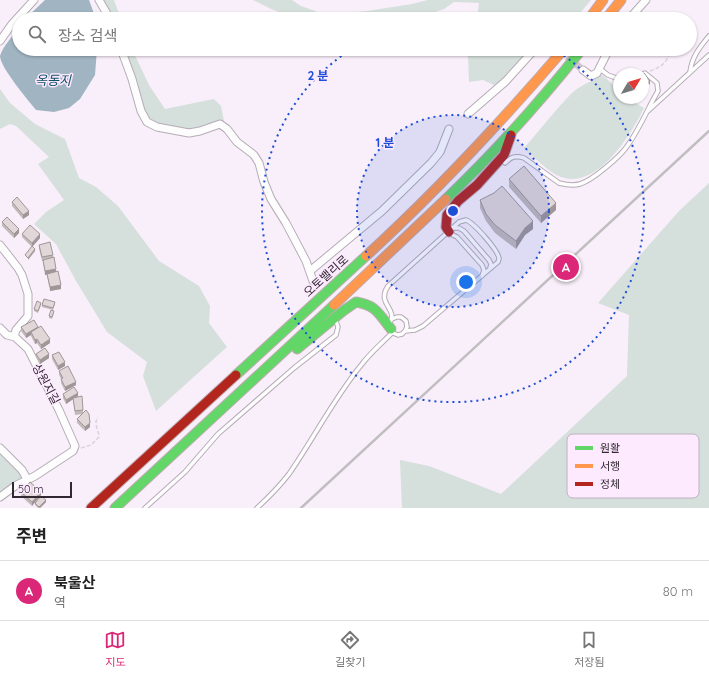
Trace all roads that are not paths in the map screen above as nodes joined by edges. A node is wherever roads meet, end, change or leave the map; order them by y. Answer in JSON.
{"nodes":[{"id":1,"x":34,"y":0,"type":"edge"},
{"id":2,"x":99,"y":0,"type":"edge"},
{"id":3,"x":603,"y":0,"type":"edge"},
{"id":4,"x":621,"y":0,"type":"edge"},
{"id":5,"x":646,"y":0,"type":"edge"},
{"id":6,"x":23,"y":12,"type":"edge"},
{"id":7,"x":106,"y":12,"type":"edge"},
{"id":8,"x":594,"y":12,"type":"edge"},
{"id":9,"x":612,"y":12,"type":"edge"},
{"id":10,"x":635,"y":12,"type":"edge"},
{"id":11,"x":12,"y":24,"type":"edge"},
{"id":12,"x":709,"y":36,"type":"edge"},
{"id":13,"x":0,"y":41,"type":"edge"},
{"id":14,"x":697,"y":51,"type":"edge"},
{"id":15,"x":709,"y":55,"type":"edge"},
{"id":16,"x":124,"y":56,"type":"edge"},
{"id":17,"x":529,"y":56,"type":"edge"},
{"id":18,"x":558,"y":56,"type":"edge"},
{"id":19,"x":576,"y":56,"type":"edge"},
{"id":20,"x":606,"y":56,"type":"edge"},
{"id":21,"x":694,"y":56,"type":"edge"},
{"id":22,"x":600,"y":69,"type":"junction"},
{"id":23,"x":584,"y":70,"type":"tunnel mouth"},
{"id":24,"x":690,"y":72,"type":"junction"},
{"id":25,"x":649,"y":76,"type":"edge"},
{"id":26,"x":613,"y":77,"type":"edge"},
{"id":27,"x":645,"y":113,"type":"junction"},
{"id":28,"x":468,"y":114,"type":"dead end"},
{"id":29,"x":514,"y":128,"type":"junction"},
{"id":30,"x":449,"y":130,"type":"dead end"},
{"id":31,"x":501,"y":167,"type":"dead end"},
{"id":32,"x":491,"y":176,"type":"dead end"},
{"id":33,"x":457,"y":225,"type":"junction"},
{"id":34,"x":449,"y":231,"type":"junction"},
{"id":35,"x":0,"y":245,"type":"edge"},
{"id":36,"x":490,"y":269,"type":"junction"},
{"id":37,"x":310,"y":271,"type":"junction"},
{"id":38,"x":481,"y":276,"type":"junction"},
{"id":39,"x":313,"y":281,"type":"dead end"},
{"id":40,"x":392,"y":319,"type":"junction"},
{"id":41,"x":336,"y":320,"type":"dead end"},
{"id":42,"x":0,"y":328,"type":"edge"},
{"id":43,"x":392,"y":331,"type":"junction"},
{"id":44,"x":405,"y":331,"type":"junction"},
{"id":45,"x":15,"y":337,"type":"junction"},
{"id":46,"x":231,"y":400,"type":"junction"},
{"id":47,"x":0,"y":448,"type":"edge"},
{"id":48,"x":27,"y":479,"type":"junction"},
{"id":49,"x":0,"y":497,"type":"edge"},
{"id":50,"x":90,"y":508,"type":"edge"},
{"id":51,"x":115,"y":508,"type":"edge"},
{"id":52,"x":145,"y":508,"type":"edge"},
{"id":53,"x":257,"y":508,"type":"edge"}],
"edges":[{"from":1,"to":6,"type":"street"},
{"from":2,"to":7,"type":"street"},
{"from":3,"to":8,"type":"highway"},
{"from":4,"to":9,"type":"highway"},
{"from":5,"to":10,"type":"street"},
{"from":11,"to":13,"type":"street"},
{"from":12,"to":14,"type":"lane"},
{"from":15,"to":24,"type":"lane"},
{"from":16,"to":37,"type":"street"},
{"from":17,"to":28,"type":"street"},
{"from":18,"to":50,"type":"highway","name":"오토밸리로"},
{"from":19,"to":29,"type":"highway"},
{"from":20,"to":22,"type":"street"},
{"from":21,"to":24,"type":"lane"},
{"from":22,"to":23,"type":"street"},
{"from":22,"to":26,"type":"lane"},
{"from":24,"to":27,"type":"lane"},
{"from":25,"to":27,"type":"lane"},
{"from":27,"to":31,"type":"lane"},
{"from":29,"to":34,"type":"highway"},
{"from":29,"to":46,"type":"highway"},
{"from":30,"to":37,"type":"street"},
{"from":32,"to":33,"type":"lane"},
{"from":33,"to":34,"type":"lane"},
{"from":33,"to":36,"type":"lane"},
{"from":34,"to":36,"type":"lane"},
{"from":34,"to":38,"type":"lane"},
{"from":34,"to":40,"type":"lane"},
{"from":35,"to":45,"type":"street"},
{"from":36,"to":38,"type":"lane"},
{"from":37,"to":39,"type":"street"},
{"from":38,"to":44,"type":"lane"},
{"from":40,"to":43,"type":"lane"},
{"from":40,"to":44,"type":"lane"},
{"from":41,"to":52,"type":"lane"},
{"from":42,"to":45,"type":"street","name":"상원지길"},
{"from":43,"to":44,"type":"lane"},
{"from":43,"to":46,"type":"highway"},
{"from":43,"to":53,"type":"lane"},
{"from":45,"to":48,"type":"street","name":"상원지길"},
{"from":46,"to":51,"type":"highway"},
{"from":47,"to":48,"type":"street"},
{"from":48,"to":49,"type":"street"}]}
